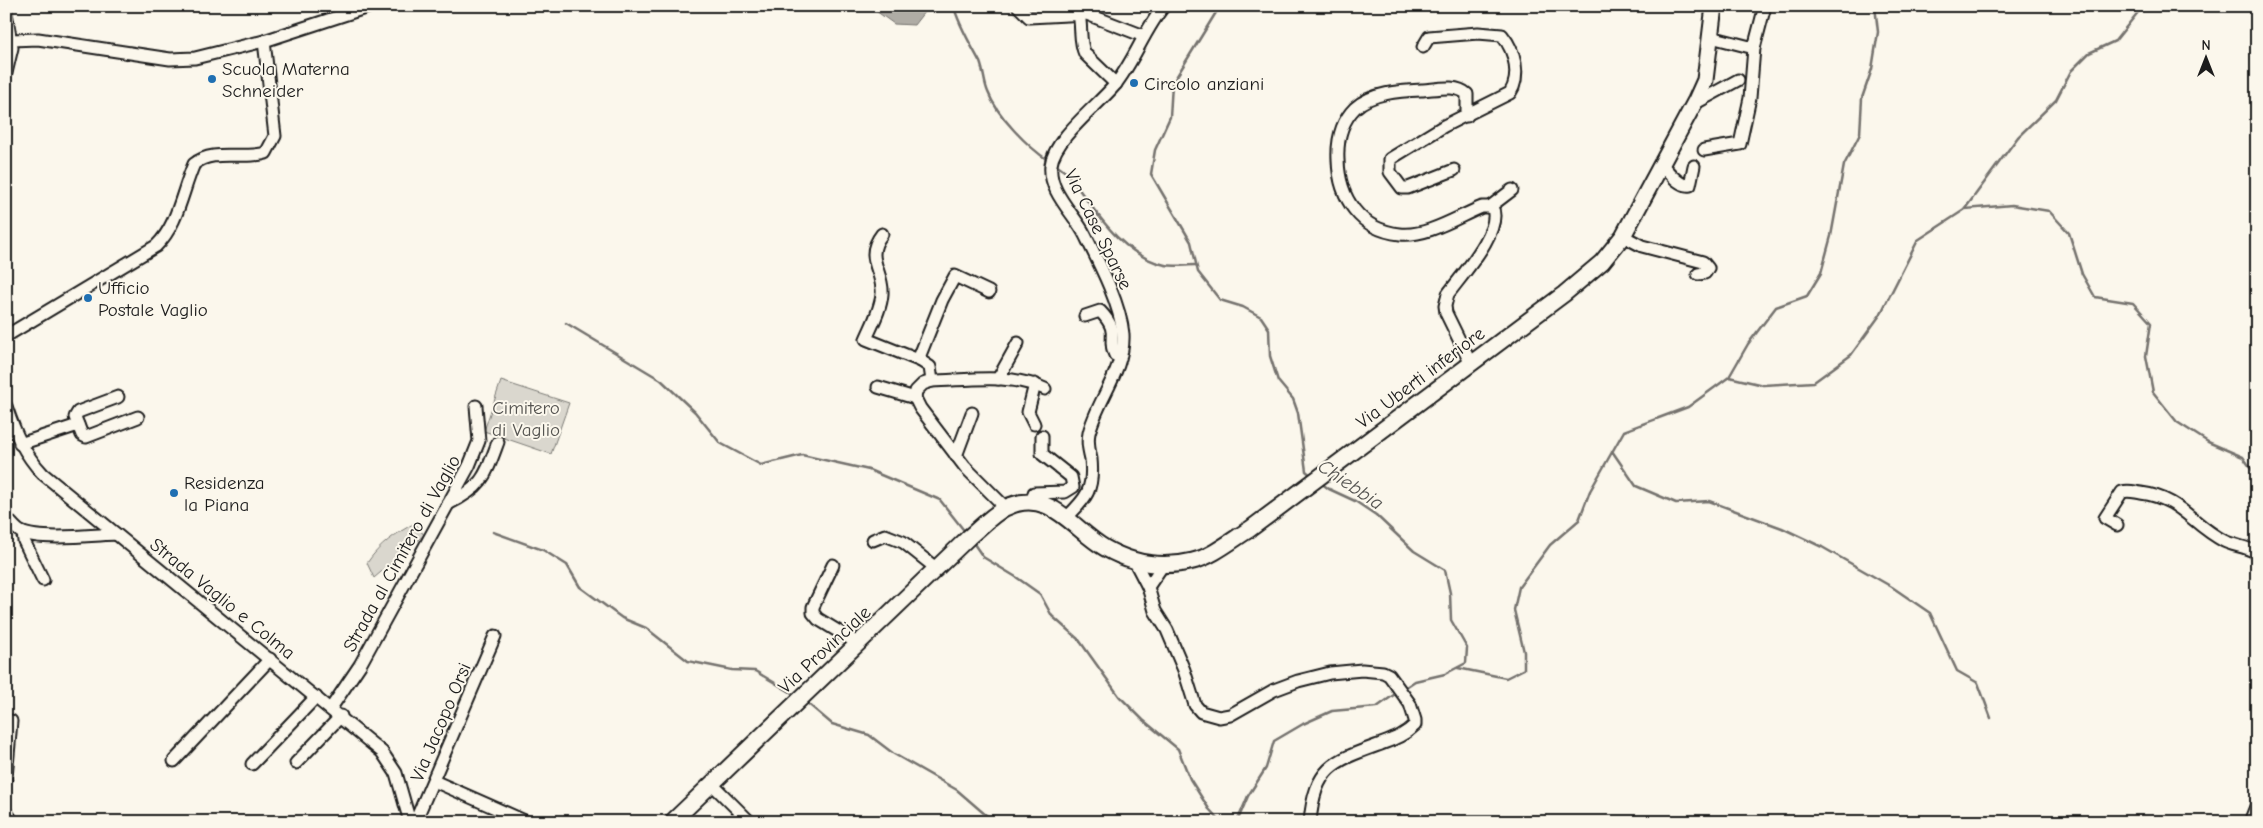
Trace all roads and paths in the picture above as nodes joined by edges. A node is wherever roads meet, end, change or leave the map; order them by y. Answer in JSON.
{"nodes":[{"id":1,"x":371,"y":6,"type":"edge"},
{"id":2,"x":1164,"y":6,"type":"edge"},
{"id":3,"x":1714,"y":6,"type":"edge"},
{"id":4,"x":1765,"y":6,"type":"edge"},
{"id":5,"x":1020,"y":7,"type":"edge"},
{"id":6,"x":6,"y":13,"type":"edge"},
{"id":7,"x":1079,"y":14,"type":"junction"},
{"id":8,"x":1144,"y":36,"type":"junction"},
{"id":9,"x":1711,"y":37,"type":"junction"},
{"id":10,"x":11,"y":40,"type":"junction"},
{"id":11,"x":264,"y":42,"type":"junction"},
{"id":12,"x":1424,"y":47,"type":"dead end"},
{"id":13,"x":1754,"y":48,"type":"junction"},
{"id":14,"x":6,"y":73,"type":"edge"},
{"id":15,"x":1738,"y":80,"type":"dead end"},
{"id":16,"x":1116,"y":84,"type":"junction"},
{"id":17,"x":1694,"y":104,"type":"junction"},
{"id":18,"x":1468,"y":116,"type":"junction"},
{"id":19,"x":1704,"y":150,"type":"dead end"},
{"id":20,"x":1662,"y":165,"type":"junction"},
{"id":21,"x":1694,"y":166,"type":"dead end"},
{"id":22,"x":1454,"y":170,"type":"dead end"},
{"id":23,"x":1512,"y":190,"type":"dead end"},
{"id":24,"x":1491,"y":206,"type":"junction"},
{"id":25,"x":882,"y":234,"type":"dead end"},
{"id":26,"x":1624,"y":236,"type":"junction"},
{"id":27,"x":1698,"y":274,"type":"dead end"},
{"id":28,"x":989,"y":292,"type":"dead end"},
{"id":29,"x":1085,"y":316,"type":"dead end"},
{"id":30,"x":6,"y":336,"type":"edge"},
{"id":31,"x":1018,"y":343,"type":"dead end"},
{"id":32,"x":921,"y":361,"type":"junction"},
{"id":33,"x":1118,"y":361,"type":"junction"},
{"id":34,"x":1471,"y":364,"type":"junction"},
{"id":35,"x":998,"y":379,"type":"junction"},
{"id":36,"x":932,"y":381,"type":"junction"},
{"id":37,"x":878,"y":387,"type":"dead end"},
{"id":38,"x":118,"y":397,"type":"dead end"},
{"id":39,"x":915,"y":398,"type":"junction"},
{"id":40,"x":476,"y":406,"type":"dead end"},
{"id":41,"x":7,"y":410,"type":"edge"},
{"id":42,"x":972,"y":413,"type":"dead end"},
{"id":43,"x":138,"y":417,"type":"dead end"},
{"id":44,"x":1034,"y":424,"type":"dead end"},
{"id":45,"x":78,"y":425,"type":"junction"},
{"id":46,"x":1042,"y":436,"type":"dead end"},
{"id":47,"x":498,"y":442,"type":"dead end"},
{"id":48,"x":20,"y":444,"type":"junction"},
{"id":49,"x":956,"y":456,"type":"junction"},
{"id":50,"x":1032,"y":502,"type":"junction"},
{"id":51,"x":448,"y":504,"type":"junction"},
{"id":52,"x":1006,"y":508,"type":"junction"},
{"id":53,"x":6,"y":518,"type":"edge"},
{"id":54,"x":1066,"y":518,"type":"junction"},
{"id":55,"x":2117,"y":525,"type":"dead end"},
{"id":56,"x":23,"y":532,"type":"junction"},
{"id":57,"x":116,"y":534,"type":"junction"},
{"id":58,"x":874,"y":540,"type":"dead end"},
{"id":59,"x":2257,"y":553,"type":"edge"},
{"id":60,"x":1135,"y":562,"type":"junction"},
{"id":61,"x":833,"y":565,"type":"dead end"},
{"id":62,"x":1163,"y":565,"type":"junction"},
{"id":63,"x":937,"y":569,"type":"junction"},
{"id":64,"x":43,"y":580,"type":"dead end"},
{"id":65,"x":1148,"y":587,"type":"junction"},
{"id":66,"x":496,"y":636,"type":"dead end"},
{"id":67,"x":859,"y":644,"type":"junction"},
{"id":68,"x":270,"y":659,"type":"junction"},
{"id":69,"x":316,"y":697,"type":"junction"},
{"id":70,"x":331,"y":708,"type":"junction"},
{"id":71,"x":341,"y":716,"type":"junction"},
{"id":72,"x":11,"y":721,"type":"dead end"},
{"id":73,"x":174,"y":761,"type":"dead end"},
{"id":74,"x":296,"y":763,"type":"dead end"},
{"id":75,"x":252,"y":764,"type":"dead end"},
{"id":76,"x":6,"y":778,"type":"edge"},
{"id":77,"x":434,"y":781,"type":"junction"},
{"id":78,"x":712,"y":784,"type":"junction"},
{"id":79,"x":2257,"y":804,"type":"edge"},
{"id":80,"x":6,"y":812,"type":"edge"},
{"id":81,"x":13,"y":822,"type":"edge"},
{"id":82,"x":410,"y":822,"type":"edge"},
{"id":83,"x":415,"y":822,"type":"edge"},
{"id":84,"x":527,"y":822,"type":"edge"},
{"id":85,"x":672,"y":822,"type":"edge"},
{"id":86,"x":750,"y":822,"type":"edge"},
{"id":87,"x":1310,"y":822,"type":"edge"},
{"id":88,"x":2250,"y":822,"type":"edge"}],
"edges":[{"from":1,"to":11,"type":"street"},
{"from":2,"to":8,"type":"street","name":"Via Case Sparse"},
{"from":3,"to":9,"type":"main road","name":"Via Uberti inferiore"},
{"from":4,"to":13,"type":"street"},
{"from":5,"to":7,"type":"street"},
{"from":6,"to":10,"type":"street"},
{"from":7,"to":8,"type":"street"},
{"from":7,"to":16,"type":"street"},
{"from":8,"to":16,"type":"street","name":"Via Case Sparse"},
{"from":9,"to":13,"type":"street"},
{"from":9,"to":17,"type":"main road","name":"Via Uberti inferiore"},
{"from":10,"to":11,"type":"street"},
{"from":10,"to":14,"type":"street"},
{"from":11,"to":30,"type":"street"},
{"from":12,"to":18,"type":"street"},
{"from":13,"to":19,"type":"street"},
{"from":15,"to":17,"type":"street"},
{"from":16,"to":33,"type":"street","name":"Via Case Sparse"},
{"from":17,"to":20,"type":"main road","name":"Via Uberti inferiore"},
{"from":18,"to":22,"type":"street"},
{"from":18,"to":24,"type":"street"},
{"from":20,"to":21,"type":"street"},
{"from":20,"to":26,"type":"main road","name":"Via Uberti inferiore"},
{"from":23,"to":24,"type":"street"},
{"from":24,"to":34,"type":"street"},
{"from":25,"to":32,"type":"street"},
{"from":26,"to":27,"type":"street"},
{"from":26,"to":34,"type":"main road","name":"Via Uberti inferiore"},
{"from":28,"to":32,"type":"street"},
{"from":29,"to":33,"type":"street"},
{"from":31,"to":35,"type":"street"},
{"from":32,"to":36,"type":"street"},
{"from":33,"to":54,"type":"street","name":"Via Case Sparse"},
{"from":34,"to":62,"type":"main road","name":"Via Uberti inferiore"},
{"from":35,"to":36,"type":"street"},
{"from":35,"to":44,"type":"street"},
{"from":36,"to":39,"type":"street"},
{"from":37,"to":39,"type":"street"},
{"from":38,"to":45,"type":"street"},
{"from":39,"to":49,"type":"street"},
{"from":40,"to":51,"type":"street","name":"Strada al Cimitero di Vaglio"},
{"from":41,"to":48,"type":"street","name":"Strada Vaglio e Colma"},
{"from":42,"to":49,"type":"street"},
{"from":43,"to":45,"type":"street"},
{"from":45,"to":48,"type":"street"},
{"from":46,"to":50,"type":"street"},
{"from":47,"to":51,"type":"street"},
{"from":48,"to":57,"type":"street","name":"Strada Vaglio e Colma"},
{"from":49,"to":52,"type":"street"},
{"from":50,"to":52,"type":"main road"},
{"from":50,"to":54,"type":"main road","name":"Via Uberti inferiore"},
{"from":51,"to":70,"type":"street","name":"Strada al Cimitero di Vaglio"},
{"from":52,"to":63,"type":"main road","name":"Via Provinciale"},
{"from":53,"to":56,"type":"street"},
{"from":54,"to":60,"type":"main road","name":"Via Uberti inferiore"},
{"from":55,"to":59,"type":"street"},
{"from":56,"to":57,"type":"street"},
{"from":56,"to":64,"type":"street"},
{"from":57,"to":68,"type":"street","name":"Strada Vaglio e Colma"},
{"from":58,"to":63,"type":"street"},
{"from":60,"to":62,"type":"main road","name":"Via Uberti inferiore"},
{"from":60,"to":65,"type":"street"},
{"from":61,"to":67,"type":"street"},
{"from":62,"to":65,"type":"street"},
{"from":63,"to":67,"type":"main road","name":"Via Provinciale"},
{"from":65,"to":87,"type":"street"},
{"from":66,"to":77,"type":"street","name":"Via Jacopo Orsi"},
{"from":67,"to":78,"type":"main road","name":"Via Provinciale"},
{"from":68,"to":69,"type":"street","name":"Strada Vaglio e Colma"},
{"from":68,"to":73,"type":"street"},
{"from":69,"to":70,"type":"street","name":"Strada Vaglio e Colma"},
{"from":69,"to":75,"type":"street"},
{"from":70,"to":71,"type":"street","name":"Strada Vaglio e Colma"},
{"from":71,"to":74,"type":"street"},
{"from":71,"to":82,"type":"street","name":"Strada Vaglio e Colma"},
{"from":72,"to":76,"type":"street"},
{"from":77,"to":83,"type":"street","name":"Via Jacopo Orsi"},
{"from":77,"to":84,"type":"street"},
{"from":78,"to":85,"type":"main road","name":"Via Provinciale"},
{"from":78,"to":86,"type":"street"},
{"from":79,"to":88,"type":"street"},
{"from":80,"to":81,"type":"street"}]}
